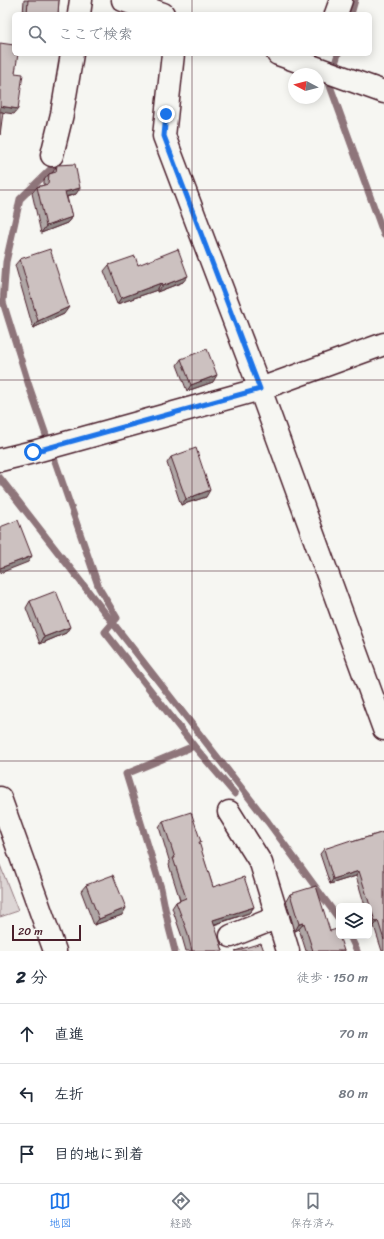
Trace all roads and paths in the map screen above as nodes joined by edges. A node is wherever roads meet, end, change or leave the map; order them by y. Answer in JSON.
{"nodes":[{"id":1,"x":81,"y":0,"type":"edge"},
{"id":2,"x":123,"y":0,"type":"edge"},
{"id":3,"x":341,"y":0,"type":"edge"},
{"id":4,"x":79,"y":12,"type":"edge"},
{"id":5,"x":157,"y":12,"type":"edge"},
{"id":6,"x":337,"y":12,"type":"edge"},
{"id":7,"x":72,"y":56,"type":"edge"},
{"id":8,"x":173,"y":56,"type":"edge"},
{"id":9,"x":290,"y":56,"type":"edge"},
{"id":10,"x":320,"y":61,"type":"edge"},
{"id":11,"x":384,"y":92,"type":"edge"},
{"id":12,"x":52,"y":155,"type":"dead end"},
{"id":13,"x":384,"y":344,"type":"edge"},
{"id":14,"x":260,"y":389,"type":"junction"},
{"id":15,"x":0,"y":460,"type":"edge"},
{"id":16,"x":384,"y":729,"type":"edge"},
{"id":17,"x":0,"y":798,"type":"edge"},
{"id":18,"x":230,"y":812,"type":"dead end"},
{"id":19,"x":278,"y":917,"type":"junction"},
{"id":20,"x":231,"y":936,"type":"dead end"},
{"id":21,"x":55,"y":951,"type":"edge"},
{"id":22,"x":288,"y":951,"type":"edge"}],
"edges":[{"from":1,"to":4,"type":"street"},
{"from":2,"to":5,"type":"street"},
{"from":3,"to":6,"type":"street"},
{"from":7,"to":12,"type":"street"},
{"from":8,"to":14,"type":"street"},
{"from":9,"to":10,"type":"street"},
{"from":10,"to":11,"type":"street"},
{"from":13,"to":14,"type":"street"},
{"from":14,"to":15,"type":"street"},
{"from":14,"to":16,"type":"street"},
{"from":17,"to":21,"type":"street"},
{"from":18,"to":19,"type":"street"},
{"from":19,"to":20,"type":"street"},
{"from":19,"to":22,"type":"street"}]}
